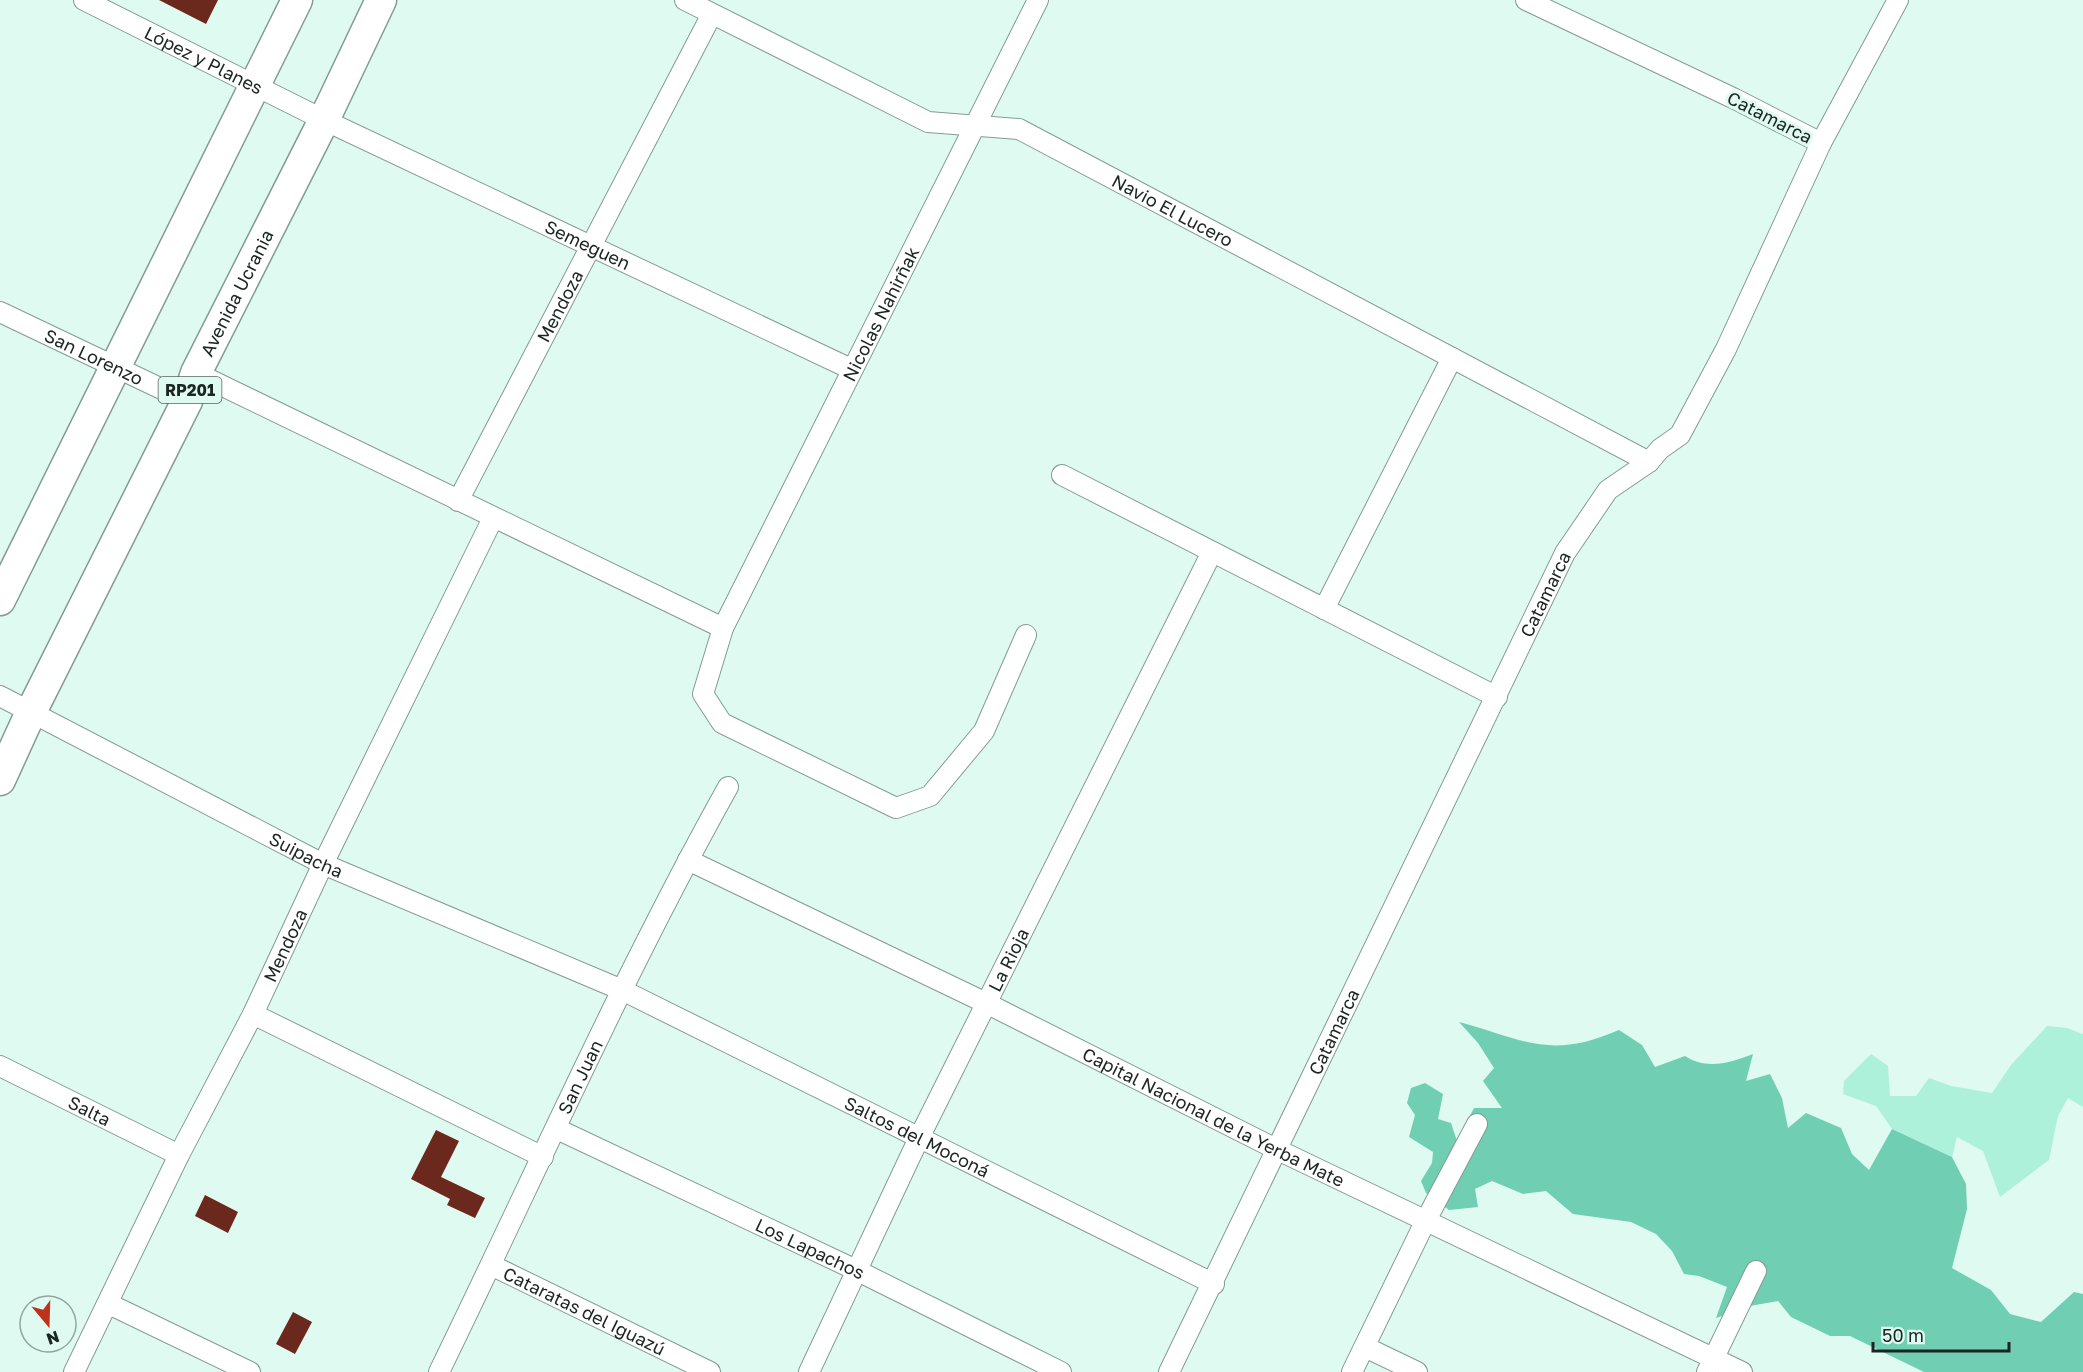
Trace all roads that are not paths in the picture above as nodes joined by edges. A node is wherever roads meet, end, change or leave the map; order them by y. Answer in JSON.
{"nodes":[{"id":1,"x":84,"y":0,"type":"edge"},
{"id":2,"x":297,"y":0,"type":"edge"},
{"id":3,"x":381,"y":0,"type":"edge"},
{"id":4,"x":685,"y":0,"type":"edge"},
{"id":5,"x":1038,"y":0,"type":"edge"},
{"id":6,"x":1526,"y":0,"type":"edge"},
{"id":7,"x":1898,"y":0,"type":"edge"},
{"id":8,"x":712,"y":14,"type":"junction"},
{"id":9,"x":256,"y":86,"type":"junction"},
{"id":10,"x":324,"y":120,"type":"junction"},
{"id":11,"x":974,"y":125,"type":"junction"},
{"id":12,"x":1821,"y":143,"type":"junction"},
{"id":13,"x":590,"y":246,"type":"junction"},
{"id":14,"x":0,"y":312,"type":"edge"},
{"id":15,"x":1452,"y":358,"type":"junction"},
{"id":16,"x":115,"y":367,"type":"junction"},
{"id":17,"x":851,"y":369,"type":"junction"},
{"id":18,"x":196,"y":373,"type":"junction"},
{"id":19,"x":187,"y":401,"type":"junction"},
{"id":20,"x":1649,"y":462,"type":"junction"},
{"id":21,"x":1062,"y":476,"type":"dead end"},
{"id":22,"x":458,"y":501,"type":"junction"},
{"id":23,"x":493,"y":518,"type":"junction"},
{"id":24,"x":1212,"y":552,"type":"junction"},
{"id":25,"x":0,"y":600,"type":"edge"},
{"id":26,"x":1324,"y":609,"type":"junction"},
{"id":27,"x":723,"y":628,"type":"junction"},
{"id":28,"x":1026,"y":635,"type":"dead end"},
{"id":29,"x":0,"y":696,"type":"edge"},
{"id":30,"x":1497,"y":697,"type":"junction"},
{"id":31,"x":31,"y":712,"type":"junction"},
{"id":32,"x":0,"y":780,"type":"edge"},
{"id":33,"x":728,"y":787,"type":"dead end"},
{"id":34,"x":687,"y":860,"type":"junction"},
{"id":35,"x":323,"y":864,"type":"junction"},
{"id":36,"x":622,"y":990,"type":"junction"},
{"id":37,"x":986,"y":1003,"type":"junction"},
{"id":38,"x":253,"y":1014,"type":"junction"},
{"id":39,"x":0,"y":1066,"type":"edge"},
{"id":40,"x":1478,"y":1124,"type":"dead end"},
{"id":41,"x":557,"y":1129,"type":"junction"},
{"id":42,"x":919,"y":1137,"type":"junction"},
{"id":43,"x":1278,"y":1150,"type":"junction"},
{"id":44,"x":179,"y":1155,"type":"junction"},
{"id":45,"x":543,"y":1157,"type":"junction"},
{"id":46,"x":1426,"y":1220,"type":"junction"},
{"id":47,"x":491,"y":1265,"type":"junction"},
{"id":48,"x":856,"y":1270,"type":"junction"},
{"id":49,"x":1756,"y":1271,"type":"dead end"},
{"id":50,"x":1214,"y":1284,"type":"junction"},
{"id":51,"x":109,"y":1304,"type":"junction"},
{"id":52,"x":1365,"y":1347,"type":"junction"},
{"id":53,"x":1710,"y":1365,"type":"edge"},
{"id":54,"x":74,"y":1372,"type":"edge"},
{"id":55,"x":250,"y":1372,"type":"edge"},
{"id":56,"x":439,"y":1372,"type":"edge"},
{"id":57,"x":710,"y":1372,"type":"edge"},
{"id":58,"x":809,"y":1372,"type":"edge"},
{"id":59,"x":1061,"y":1372,"type":"edge"},
{"id":60,"x":1169,"y":1372,"type":"edge"},
{"id":61,"x":1352,"y":1372,"type":"edge"},
{"id":62,"x":1417,"y":1372,"type":"edge"},
{"id":63,"x":1742,"y":1372,"type":"edge"}],
"edges":[{"from":1,"to":9,"type":"street","name":"López y Planes"},
{"from":2,"to":9,"type":"main road"},
{"from":3,"to":10,"type":"main road","name":"Avenida Ucrania","number":"RP201"},
{"from":4,"to":8,"type":"street","name":"Navio El Lucero"},
{"from":5,"to":11,"type":"street","name":"Nicolas Nahirñak"},
{"from":6,"to":12,"type":"street","name":"Catamarca"},
{"from":7,"to":12,"type":"street"},
{"from":8,"to":11,"type":"street","name":"Navio El Lucero"},
{"from":8,"to":13,"type":"street","name":"Mendoza"},
{"from":9,"to":10,"type":"street","name":"López y Planes"},
{"from":9,"to":16,"type":"main road"},
{"from":10,"to":13,"type":"street","name":"Semeguen"},
{"from":10,"to":18,"type":"main road","name":"Avenida Ucrania","number":"RP201"},
{"from":11,"to":15,"type":"street","name":"Navio El Lucero"},
{"from":11,"to":17,"type":"street","name":"Nicolas Nahirñak"},
{"from":12,"to":20,"type":"street","name":"Catamarca"},
{"from":13,"to":17,"type":"street","name":"Semeguen"},
{"from":13,"to":22,"type":"street","name":"Mendoza"},
{"from":14,"to":16,"type":"street","name":"San Lorenzo"},
{"from":15,"to":20,"type":"street","name":"Navio El Lucero"},
{"from":15,"to":26,"type":"street"},
{"from":16,"to":19,"type":"street","name":"San Lorenzo"},
{"from":16,"to":25,"type":"main road"},
{"from":17,"to":27,"type":"street","name":"Nicolas Nahirñak"},
{"from":18,"to":19,"type":"main road","name":"Avenida Ucrania","number":"RP201"},
{"from":18,"to":22,"type":"street"},
{"from":19,"to":31,"type":"main road","name":"Avenida Ucrania","number":"RP201"},
{"from":20,"to":30,"type":"street","name":"Catamarca"},
{"from":21,"to":24,"type":"street"},
{"from":22,"to":23,"type":"street"},
{"from":23,"to":27,"type":"street"},
{"from":23,"to":35,"type":"street","name":"Mendoza"},
{"from":24,"to":26,"type":"street"},
{"from":24,"to":37,"type":"street","name":"La Rioja"},
{"from":26,"to":30,"type":"street"},
{"from":27,"to":28,"type":"street","name":"Nicolas Nahirñak"},
{"from":29,"to":31,"type":"street","name":"Suipacha"},
{"from":30,"to":43,"type":"street","name":"Catamarca"},
{"from":31,"to":32,"type":"main road","name":"Avenida Ucrania","number":"RP201"},
{"from":31,"to":35,"type":"street","name":"Suipacha"},
{"from":33,"to":34,"type":"street","name":"San Juan"},
{"from":34,"to":36,"type":"street","name":"San Juan"},
{"from":34,"to":37,"type":"street","name":"Capital Nacional de la Yerba Mate"},
{"from":35,"to":36,"type":"street","name":"Suipacha"},
{"from":35,"to":38,"type":"street","name":"Mendoza"},
{"from":36,"to":41,"type":"street","name":"San Juan"},
{"from":36,"to":42,"type":"street","name":"Saltos del Moconá"},
{"from":37,"to":42,"type":"street","name":"La Rioja"},
{"from":37,"to":43,"type":"street","name":"Capital Nacional de la Yerba Mate"},
{"from":38,"to":44,"type":"street","name":"Mendoza"},
{"from":38,"to":45,"type":"street"},
{"from":39,"to":44,"type":"street","name":"Salta"},
{"from":40,"to":46,"type":"street"},
{"from":41,"to":45,"type":"street","name":"San Juan"},
{"from":41,"to":48,"type":"street","name":"Los Lapachos"},
{"from":42,"to":48,"type":"street","name":"La Rioja"},
{"from":42,"to":50,"type":"street","name":"Saltos del Moconá"},
{"from":43,"to":46,"type":"street","name":"Capital Nacional de la Yerba Mate"},
{"from":43,"to":50,"type":"street","name":"Catamarca"},
{"from":44,"to":51,"type":"street","name":"Mendoza"},
{"from":45,"to":47,"type":"street","name":"San Juan"},
{"from":46,"to":52,"type":"street"},
{"from":46,"to":53,"type":"street","name":"Capital Nacional de la Yerba Mate"},
{"from":47,"to":56,"type":"street","name":"San Juan"},
{"from":47,"to":57,"type":"street","name":"Cataratas del Iguazú"},
{"from":48,"to":58,"type":"street","name":"La Rioja"},
{"from":48,"to":59,"type":"street","name":"Los Lapachos"},
{"from":49,"to":53,"type":"street"},
{"from":50,"to":60,"type":"street","name":"Catamarca"},
{"from":51,"to":54,"type":"street","name":"Mendoza"},
{"from":51,"to":55,"type":"street"},
{"from":52,"to":61,"type":"street"},
{"from":52,"to":62,"type":"street"},
{"from":53,"to":63,"type":"street","name":"Capital Nacional de la Yerba Mate"}]}
